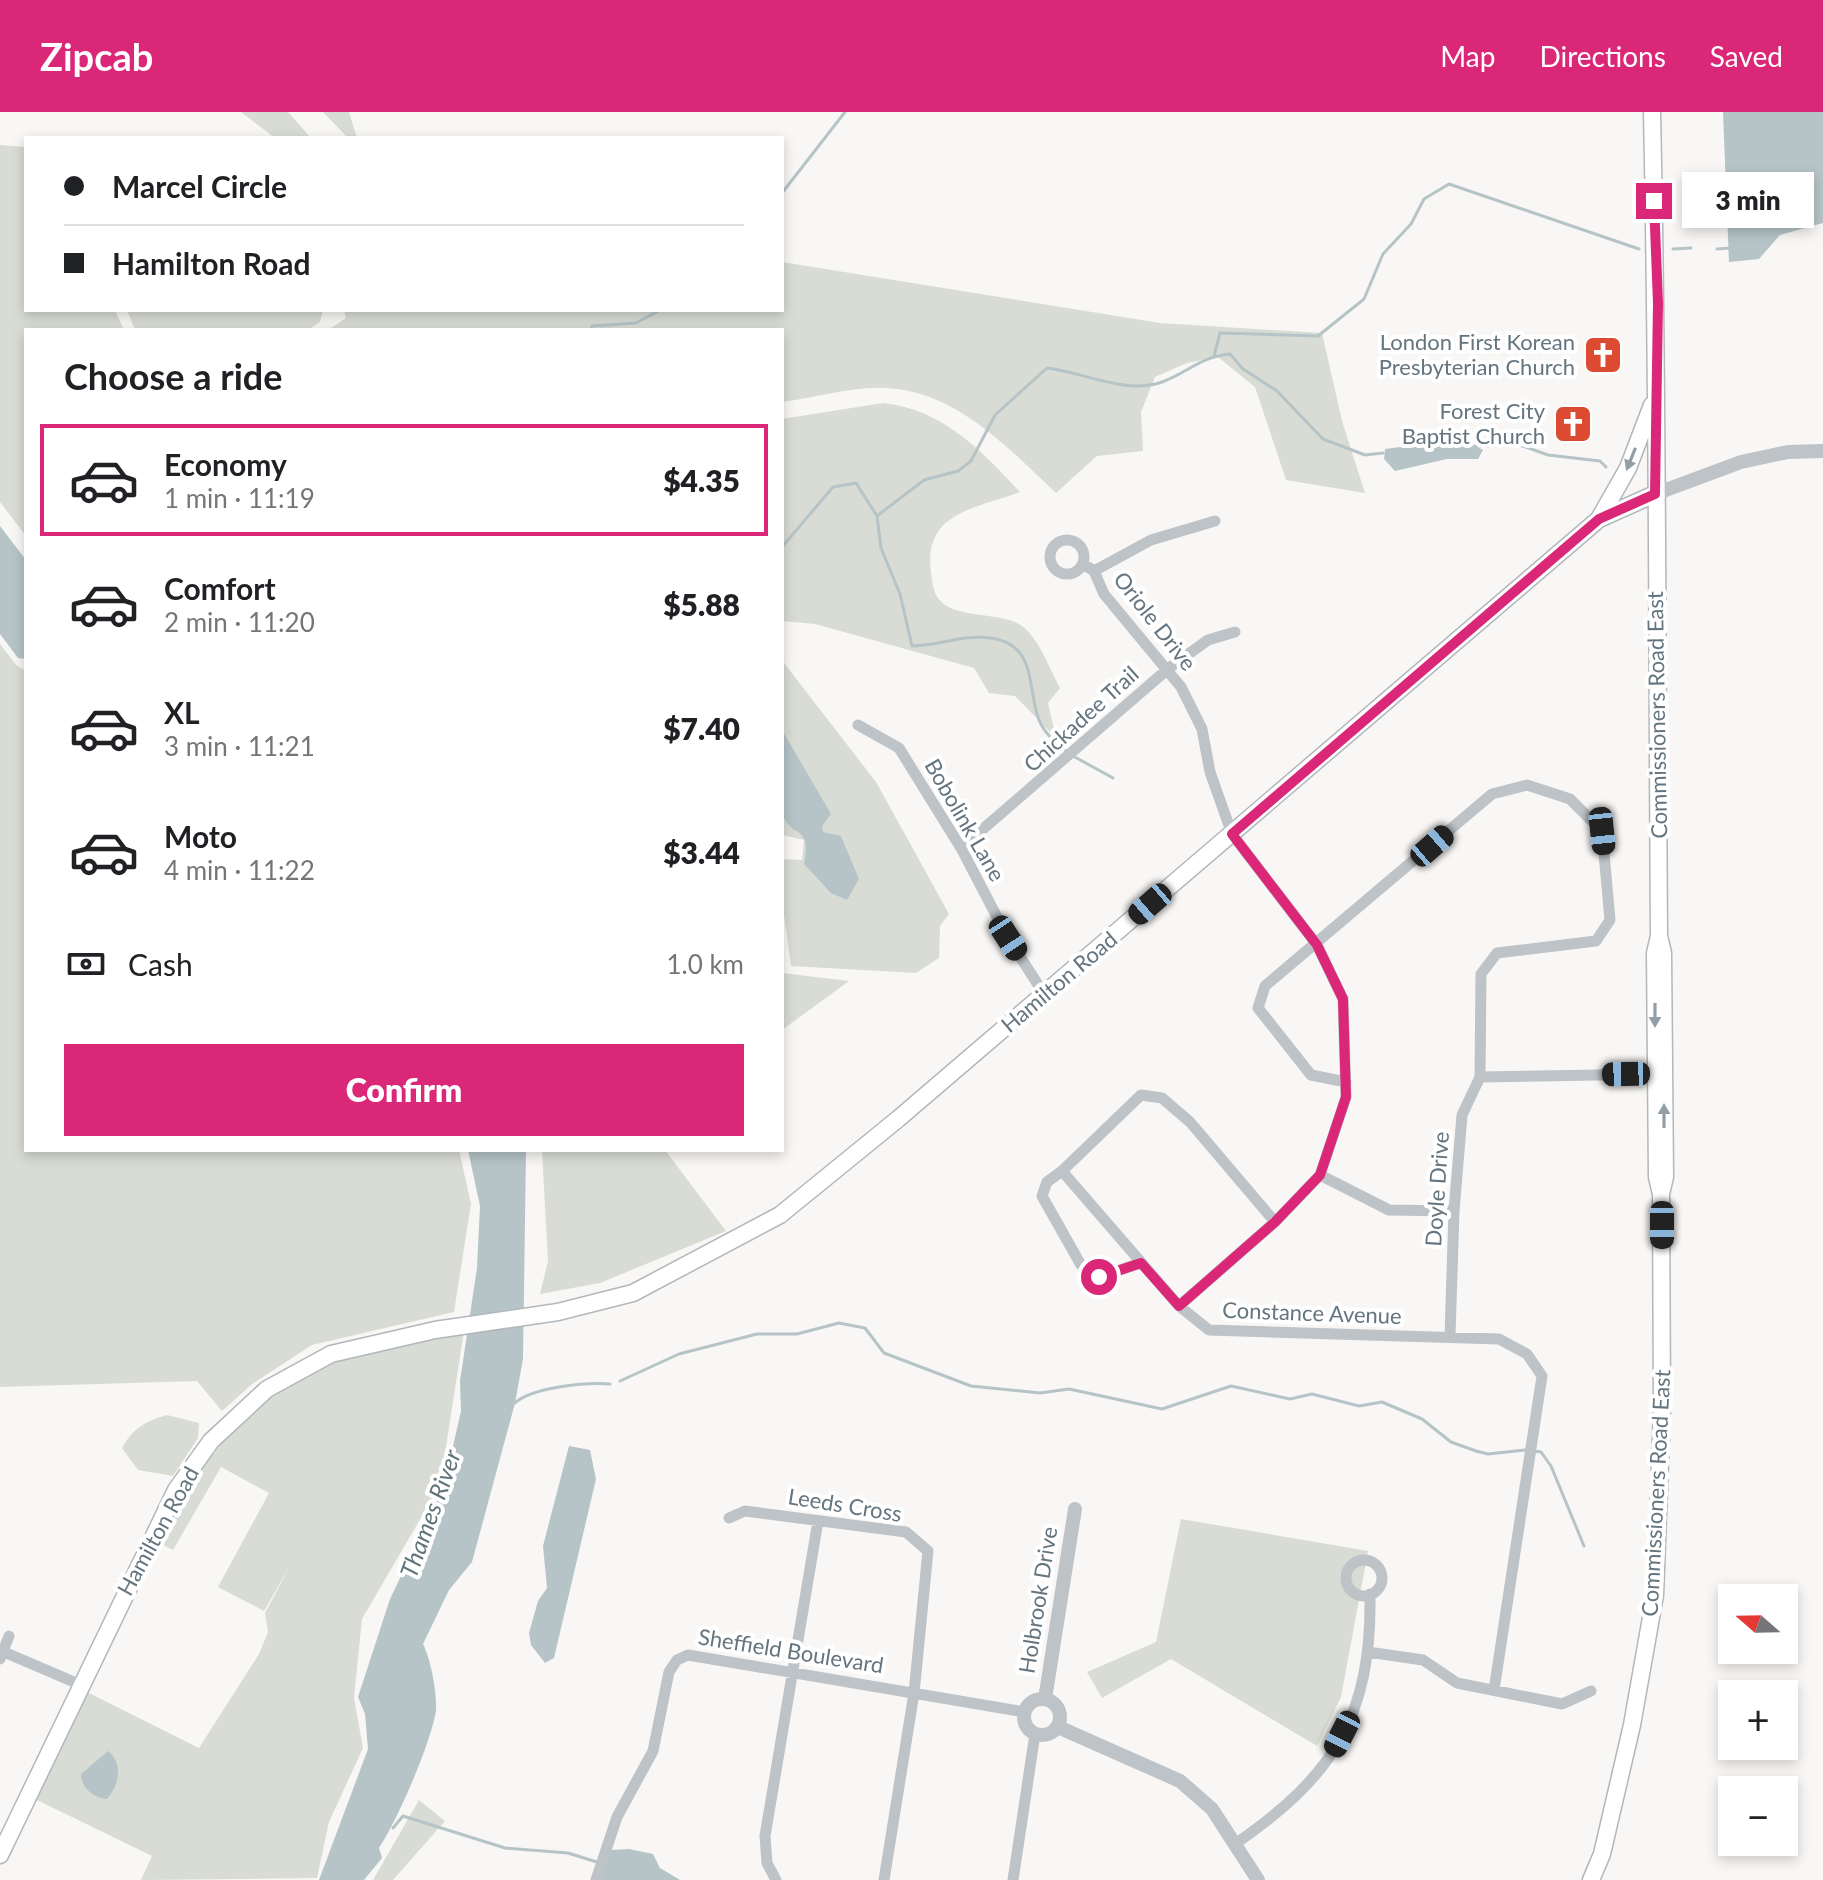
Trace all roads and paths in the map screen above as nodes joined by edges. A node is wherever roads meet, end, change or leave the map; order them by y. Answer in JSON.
{"nodes":[{"id":1,"x":1652,"y":112,"type":"edge"},
{"id":2,"x":1656,"y":395,"type":"junction"},
{"id":3,"x":1823,"y":451,"type":"edge"},
{"id":4,"x":1655,"y":494,"type":"junction"},
{"id":5,"x":1599,"y":519,"type":"junction"},
{"id":6,"x":1215,"y":521,"type":"dead end"},
{"id":7,"x":1235,"y":632,"type":"dead end"},
{"id":8,"x":1169,"y":668,"type":"junction"},
{"id":9,"x":858,"y":725,"type":"dead end"},
{"id":10,"x":1232,"y":834,"type":"junction"},
{"id":11,"x":961,"y":848,"type":"junction"},
{"id":12,"x":1659,"y":936,"type":"junction"},
{"id":13,"x":1317,"y":945,"type":"junction"},
{"id":14,"x":1044,"y":994,"type":"junction"},
{"id":15,"x":1656,"y":1074,"type":"junction"},
{"id":16,"x":1480,"y":1077,"type":"junction"},
{"id":17,"x":1346,"y":1082,"type":"junction"},
{"id":18,"x":1062,"y":1171,"type":"junction"},
{"id":19,"x":1320,"y":1175,"type":"junction"},
{"id":20,"x":1661,"y":1194,"type":"junction"},
{"id":21,"x":1454,"y":1211,"type":"junction"},
{"id":22,"x":1275,"y":1222,"type":"junction"},
{"id":23,"x":1141,"y":1263,"type":"junction"},
{"id":24,"x":1179,"y":1306,"type":"junction"},
{"id":25,"x":1450,"y":1336,"type":"junction"},
{"id":26,"x":1075,"y":1509,"type":"dead end"},
{"id":27,"x":729,"y":1518,"type":"dead end"},
{"id":28,"x":818,"y":1521,"type":"junction"},
{"id":29,"x":1370,"y":1594,"type":"dead end"},
{"id":30,"x":9,"y":1636,"type":"dead end"},
{"id":31,"x":1368,"y":1652,"type":"junction"},
{"id":32,"x":2,"y":1656,"type":"edge"},
{"id":33,"x":792,"y":1675,"type":"junction"},
{"id":34,"x":81,"y":1685,"type":"junction"},
{"id":35,"x":1494,"y":1690,"type":"junction"},
{"id":36,"x":1591,"y":1691,"type":"dead end"},
{"id":37,"x":914,"y":1693,"type":"junction"},
{"id":38,"x":1045,"y":1699,"type":"junction"},
{"id":39,"x":1025,"y":1712,"type":"junction"},
{"id":40,"x":1058,"y":1727,"type":"junction"},
{"id":41,"x":1035,"y":1734,"type":"junction"},
{"id":42,"x":1235,"y":1844,"type":"junction"},
{"id":43,"x":0,"y":1855,"type":"edge"},
{"id":44,"x":596,"y":1880,"type":"edge"},
{"id":45,"x":776,"y":1880,"type":"edge"},
{"id":46,"x":884,"y":1880,"type":"edge"},
{"id":47,"x":1013,"y":1880,"type":"edge"},
{"id":48,"x":1258,"y":1880,"type":"edge"},
{"id":49,"x":1591,"y":1880,"type":"edge"}],
"edges":[{"from":1,"to":2,"type":"main road"},
{"from":2,"to":4,"type":"main road"},
{"from":2,"to":5,"type":"main road","one_way":true},
{"from":3,"to":4,"type":"street"},
{"from":4,"to":5,"type":"main road","name":"Hamilton Road"},
{"from":4,"to":12,"type":"main road","name":"Commissioners Road East"},
{"from":5,"to":10,"type":"main road","name":"Hamilton Road"},
{"from":6,"to":8,"type":"street","name":"Oriole Drive"},
{"from":7,"to":8,"type":"street","name":"Chickadee Trail"},
{"from":8,"to":10,"type":"street","name":"Oriole Drive"},
{"from":8,"to":11,"type":"street","name":"Chickadee Trail"},
{"from":9,"to":11,"type":"street","name":"Bobolink Lane"},
{"from":10,"to":13,"type":"street","name":"Oriole Drive"},
{"from":10,"to":14,"type":"main road","name":"Hamilton Road"},
{"from":11,"to":14,"type":"street","name":"Bobolink Lane"},
{"from":12,"to":15,"type":"main road","name":"Commissioners Road East","one_way":true},
{"from":20,"to":12,"type":"main road","name":"Commissioners Road East","one_way":true},
{"from":13,"to":16,"type":"street","name":"Doyle Drive"},
{"from":13,"to":17,"type":"street","name":"Oriole Drive"},
{"from":13,"to":17,"type":"street","name":"Doyle Drive"},
{"from":14,"to":34,"type":"main road","name":"Hamilton Road"},
{"from":15,"to":16,"type":"street"},
{"from":15,"to":20,"type":"main road","name":"Commissioners Road East"},
{"from":16,"to":21,"type":"street","name":"Doyle Drive"},
{"from":17,"to":19,"type":"street","name":"Oriole Drive"},
{"from":18,"to":22,"type":"street"},
{"from":18,"to":23,"type":"street","name":"Constance Avenue"},
{"from":18,"to":23,"type":"street"},
{"from":19,"to":21,"type":"street"},
{"from":19,"to":22,"type":"street","name":"Oriole Drive"},
{"from":20,"to":49,"type":"main road","name":"Commissioners Road East"},
{"from":21,"to":25,"type":"street","name":"Doyle Drive"},
{"from":22,"to":24,"type":"street","name":"Oriole Drive"},
{"from":23,"to":24,"type":"street","name":"Constance Avenue"},
{"from":24,"to":25,"type":"street","name":"Constance Avenue"},
{"from":25,"to":35,"type":"street","name":"Constance Avenue"},
{"from":26,"to":38,"type":"street","name":"Holbrook Drive"},
{"from":27,"to":28,"type":"street","name":"Leeds Cross"},
{"from":28,"to":33,"type":"street"},
{"from":28,"to":37,"type":"street","name":"Leeds Cross"},
{"from":29,"to":31,"type":"street"},
{"from":30,"to":32,"type":"street"},
{"from":31,"to":35,"type":"street"},
{"from":31,"to":42,"type":"street"},
{"from":32,"to":34,"type":"street"},
{"from":33,"to":37,"type":"street","name":"Sheffield Boulevard"},
{"from":33,"to":44,"type":"street","name":"Sheffield Boulevard"},
{"from":33,"to":45,"type":"street"},
{"from":34,"to":43,"type":"main road","name":"Hamilton Road"},
{"from":35,"to":36,"type":"street"},
{"from":37,"to":39,"type":"street","name":"Sheffield Boulevard"},
{"from":37,"to":46,"type":"street"},
{"from":38,"to":39,"type":"street"},
{"from":38,"to":40,"type":"street"},
{"from":39,"to":41,"type":"street"},
{"from":40,"to":41,"type":"street"},
{"from":40,"to":42,"type":"street"},
{"from":41,"to":47,"type":"street"},
{"from":42,"to":48,"type":"street"}]}
